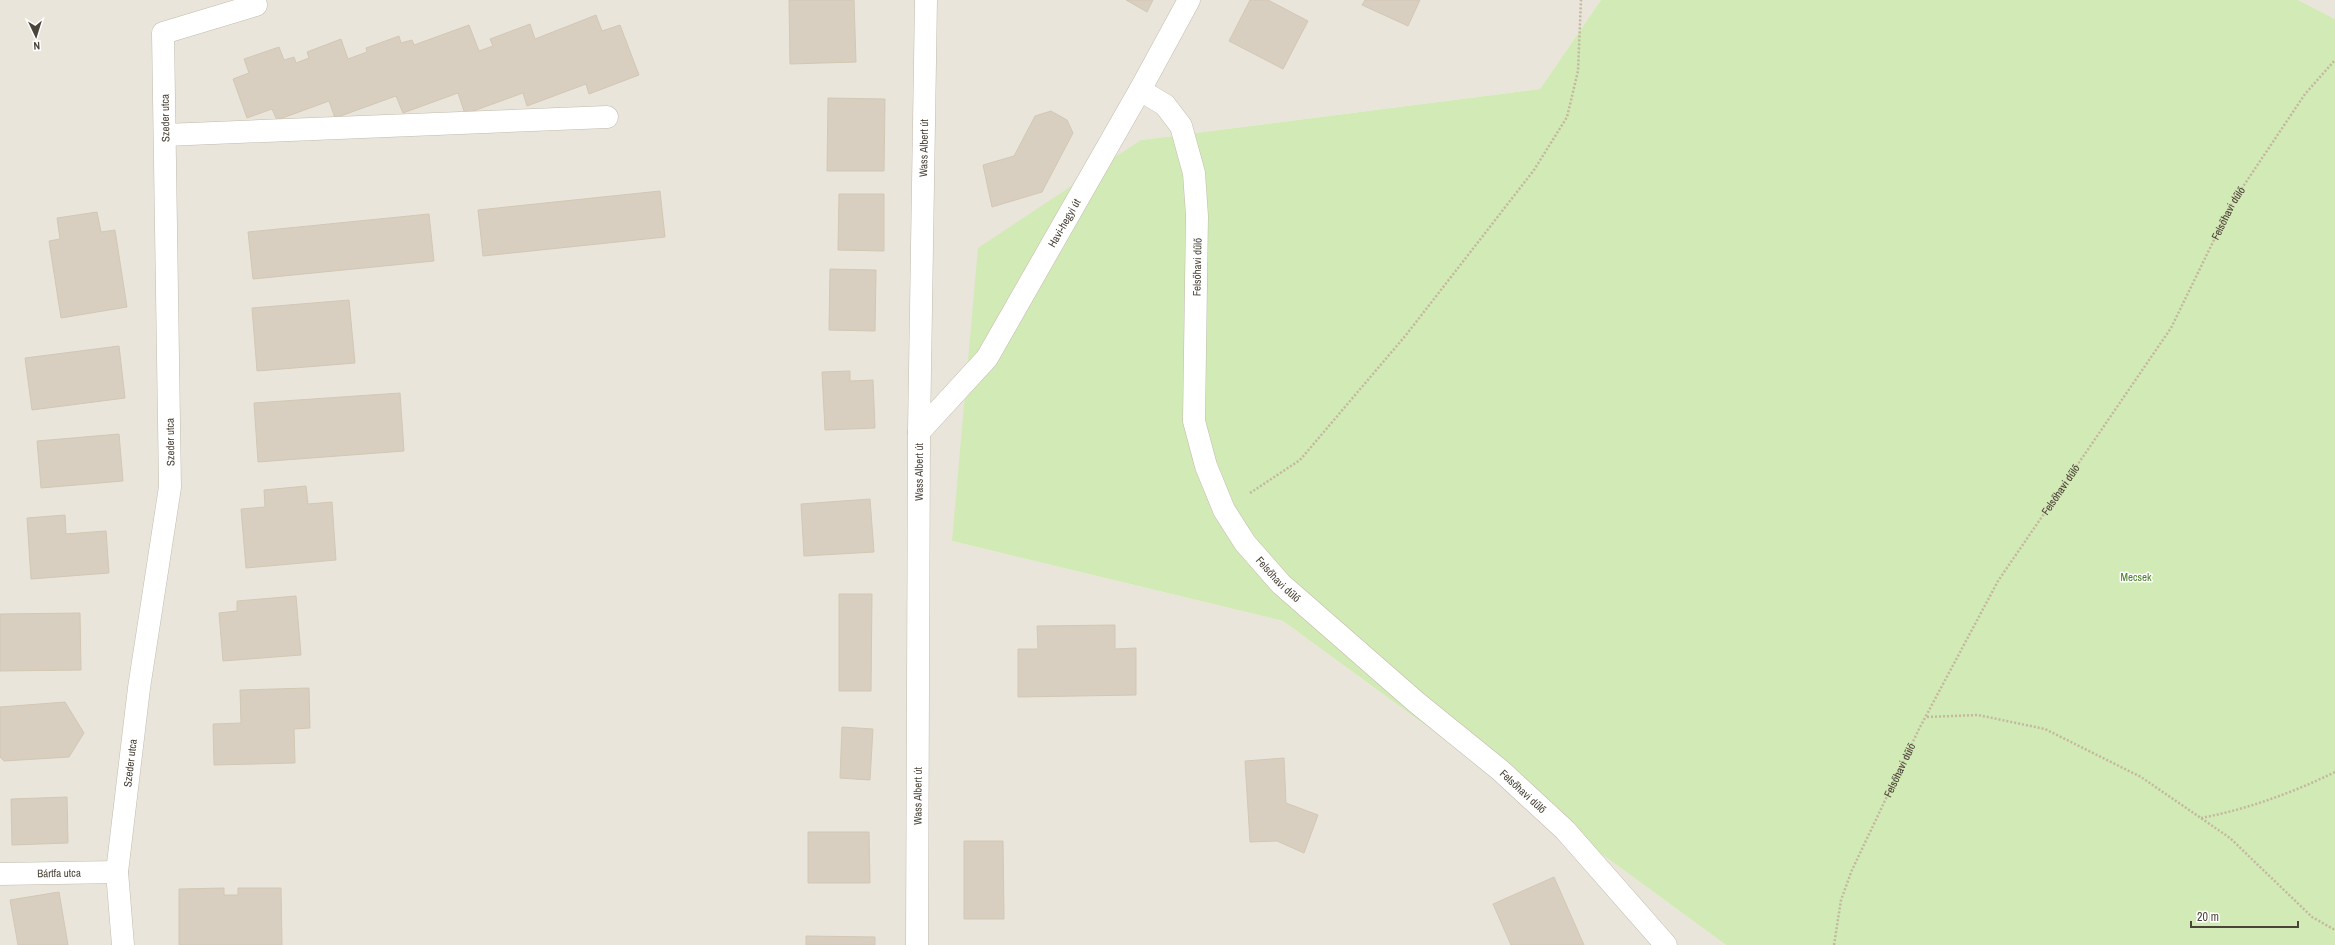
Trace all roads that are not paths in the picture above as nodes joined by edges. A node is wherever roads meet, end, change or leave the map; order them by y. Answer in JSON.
{"nodes":[{"id":1,"x":926,"y":0,"type":"edge"},
{"id":2,"x":1189,"y":0,"type":"edge"},
{"id":3,"x":256,"y":5,"type":"dead end"},
{"id":4,"x":1140,"y":90,"type":"junction"},
{"id":5,"x":607,"y":117,"type":"dead end"},
{"id":6,"x":165,"y":135,"type":"junction"},
{"id":7,"x":919,"y":432,"type":"junction"},
{"id":8,"x":117,"y":872,"type":"junction"},
{"id":9,"x":0,"y":874,"type":"edge"},
{"id":10,"x":123,"y":945,"type":"edge"},
{"id":11,"x":917,"y":945,"type":"edge"},
{"id":12,"x":1666,"y":945,"type":"edge"}],
"edges":[{"from":1,"to":7,"type":"street","name":"Wass Albert út"},
{"from":2,"to":4,"type":"street","name":"Havi-hegyi út"},
{"from":3,"to":6,"type":"street","name":"Szeder utca"},
{"from":4,"to":7,"type":"street","name":"Havi-hegyi út"},
{"from":4,"to":12,"type":"street","name":"Felsőhavi dűlő"},
{"from":5,"to":6,"type":"street"},
{"from":6,"to":8,"type":"street","name":"Szeder utca"},
{"from":7,"to":11,"type":"street","name":"Wass Albert út"},
{"from":8,"to":9,"type":"street","name":"Bártfa utca"},
{"from":8,"to":10,"type":"street","name":"Szeder utca"}]}
